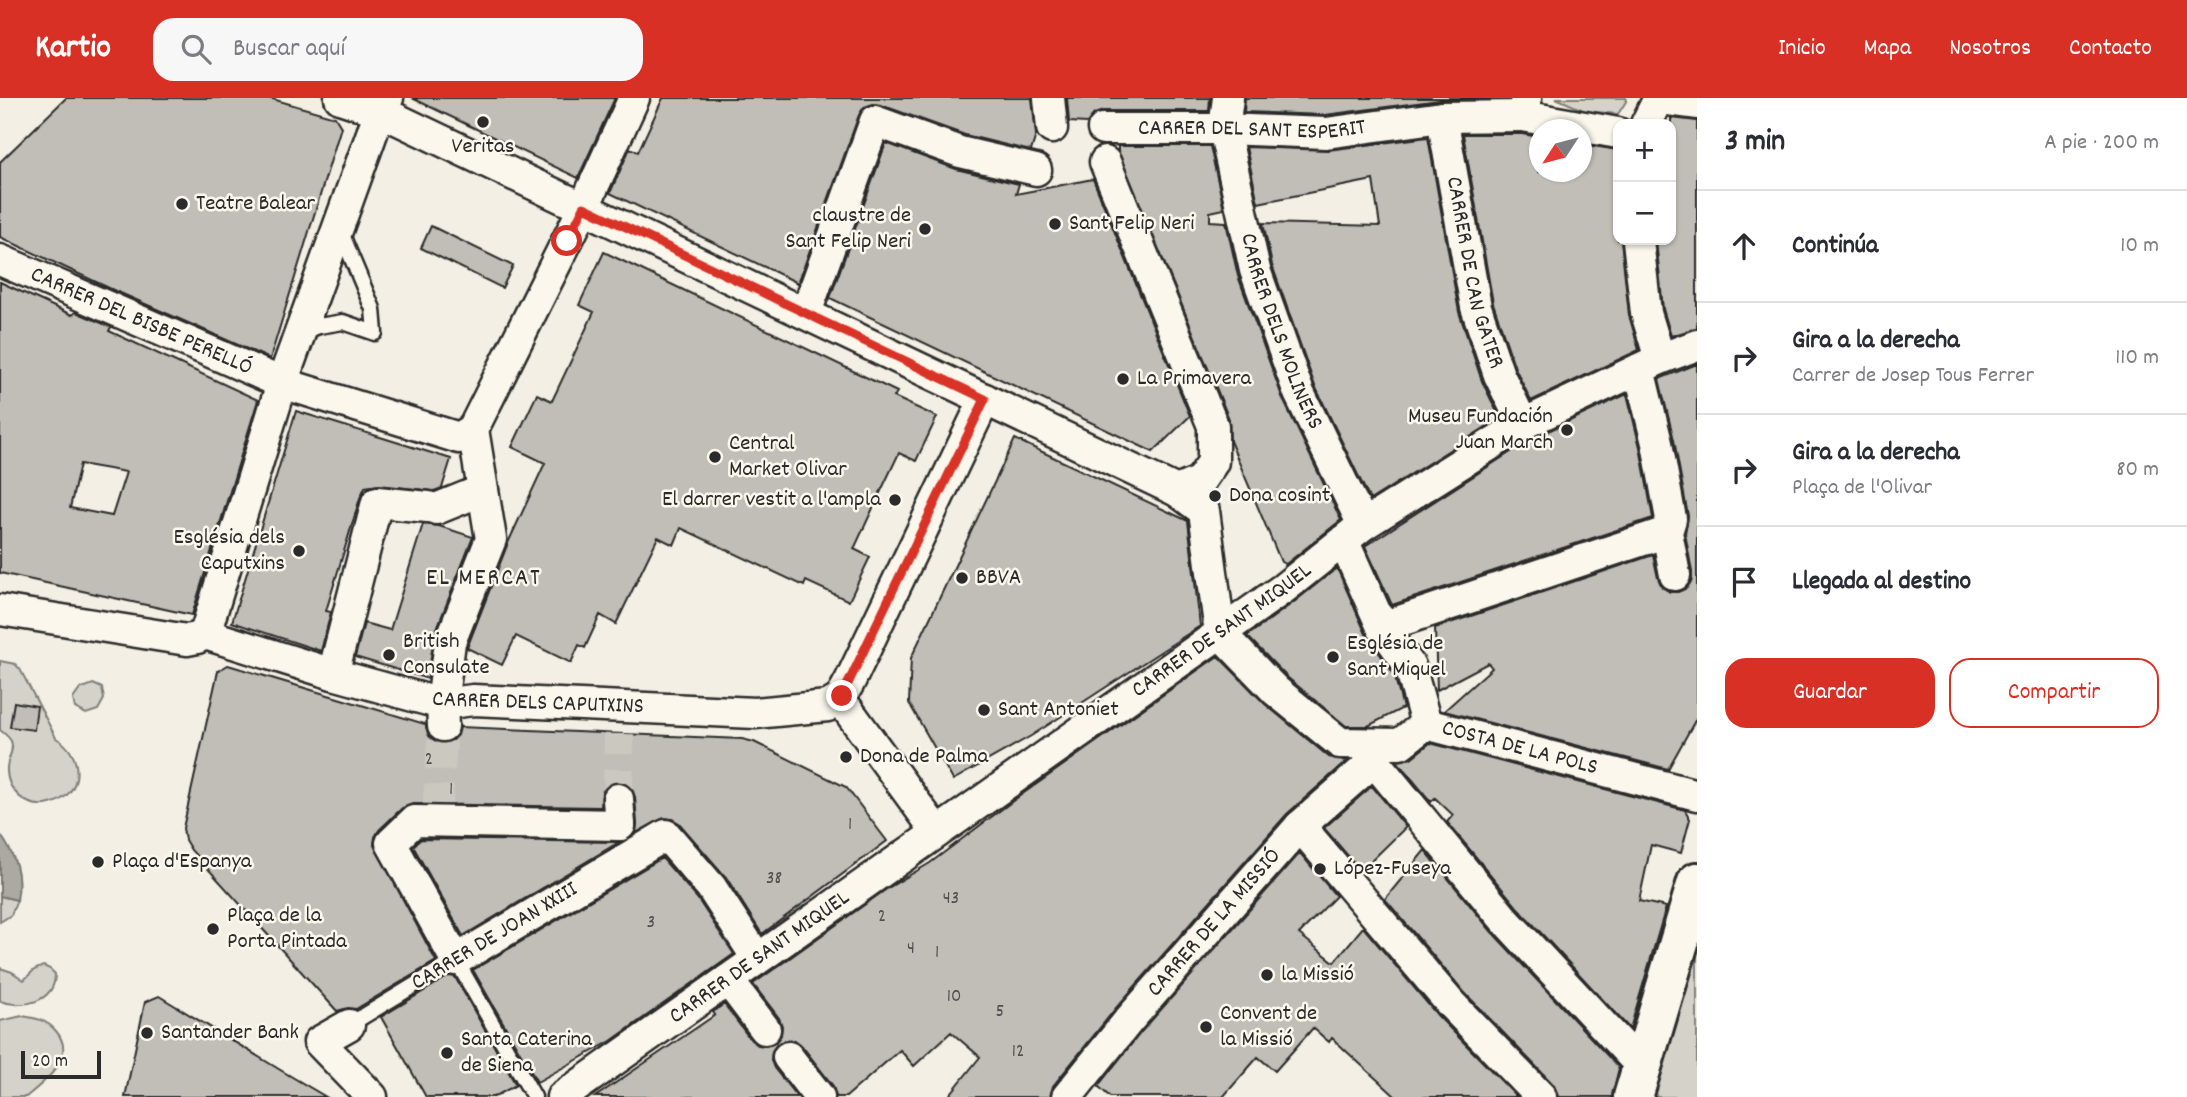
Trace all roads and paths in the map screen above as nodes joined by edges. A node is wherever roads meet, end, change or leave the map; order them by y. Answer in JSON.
{"nodes":[{"id":1,"x":340,"y":98,"type":"edge"},
{"id":2,"x":634,"y":98,"type":"edge"},
{"id":3,"x":1049,"y":98,"type":"edge"},
{"id":4,"x":1228,"y":98,"type":"edge"},
{"id":5,"x":384,"y":104,"type":"edge"},
{"id":6,"x":1697,"y":104,"type":"edge"},
{"id":7,"x":1525,"y":107,"type":"edge"},
{"id":8,"x":1655,"y":107,"type":"edge"},
{"id":9,"x":1442,"y":117,"type":"junction"},
{"id":10,"x":1052,"y":128,"type":"dead end"},
{"id":11,"x":1104,"y":129,"type":"dead end"},
{"id":12,"x":1224,"y":129,"type":"junction"},
{"id":13,"x":1613,"y":132,"type":"edge"},
{"id":14,"x":1105,"y":162,"type":"dead end"},
{"id":15,"x":1036,"y":170,"type":"dead end"},
{"id":16,"x":584,"y":207,"type":"junction"},
{"id":17,"x":338,"y":226,"type":"junction"},
{"id":18,"x":1639,"y":245,"type":"edge"},
{"id":19,"x":0,"y":260,"type":"edge"},
{"id":20,"x":806,"y":313,"type":"junction"},
{"id":21,"x":300,"y":332,"type":"junction"},
{"id":22,"x":1697,"y":345,"type":"edge"},
{"id":23,"x":1649,"y":364,"type":"junction"},
{"id":24,"x":282,"y":383,"type":"junction"},
{"id":25,"x":985,"y":399,"type":"junction"},
{"id":26,"x":1523,"y":424,"type":"junction"},
{"id":27,"x":473,"y":429,"type":"junction"},
{"id":28,"x":483,"y":490,"type":"junction"},
{"id":29,"x":1177,"y":491,"type":"junction"},
{"id":30,"x":1667,"y":532,"type":"junction"},
{"id":31,"x":1354,"y":534,"type":"junction"},
{"id":32,"x":1675,"y":575,"type":"dead end"},
{"id":33,"x":0,"y":610,"type":"edge"},
{"id":34,"x":1382,"y":627,"type":"junction"},
{"id":35,"x":1220,"y":633,"type":"junction"},
{"id":36,"x":205,"y":634,"type":"junction"},
{"id":37,"x":333,"y":674,"type":"junction"},
{"id":38,"x":840,"y":699,"type":"junction"},
{"id":39,"x":442,"y":715,"type":"junction"},
{"id":40,"x":1426,"y":724,"type":"junction"},
{"id":41,"x":1697,"y":795,"type":"edge"},
{"id":42,"x":1300,"y":826,"type":"junction"},
{"id":43,"x":937,"y":832,"type":"junction"},
{"id":44,"x":641,"y":849,"type":"junction"},
{"id":45,"x":1697,"y":882,"type":"edge"},
{"id":46,"x":757,"y":958,"type":"junction"},
{"id":47,"x":456,"y":960,"type":"junction"},
{"id":48,"x":728,"y":980,"type":"junction"},
{"id":49,"x":349,"y":1025,"type":"joint"},
{"id":50,"x":765,"y":1029,"type":"dead end"},
{"id":51,"x":788,"y":1056,"type":"dead end"},
{"id":52,"x":1638,"y":1082,"type":"edge"},
{"id":53,"x":1073,"y":1095,"type":"edge"},
{"id":54,"x":372,"y":1097,"type":"edge"},
{"id":55,"x":534,"y":1097,"type":"edge"},
{"id":56,"x":562,"y":1097,"type":"edge"},
{"id":57,"x":819,"y":1097,"type":"edge"},
{"id":58,"x":1541,"y":1097,"type":"edge"}],
"edges":[{"from":1,"to":5,"type":"street"},
{"from":2,"to":16,"type":"street"},
{"from":3,"to":10,"type":"street"},
{"from":4,"to":12,"type":"street","name":"CARRER DELS MOLINERS"},
{"from":5,"to":16,"type":"street"},
{"from":5,"to":17,"type":"street"},
{"from":6,"to":8,"type":"street"},
{"from":7,"to":9,"type":"street","name":"CARRER DEL SANT ESPERIT"},
{"from":7,"to":13,"type":"street","name":"CARRER DEL SANT ESPERIT"},
{"from":9,"to":12,"type":"street","name":"CARRER DEL SANT ESPERIT"},
{"from":9,"to":26,"type":"street","name":"CARRER DE CAN GATER"},
{"from":11,"to":12,"type":"street","name":"CARRER DEL SANT ESPERIT"},
{"from":12,"to":31,"type":"street","name":"CARRER DELS MOLINERS"},
{"from":14,"to":29,"type":"street"},
{"from":15,"to":20,"type":"street"},
{"from":16,"to":20,"type":"street"},
{"from":16,"to":27,"type":"street"},
{"from":17,"to":21,"type":"street"},
{"from":17,"to":21,"type":"lane"},
{"from":18,"to":23,"type":"street"},
{"from":19,"to":24,"type":"street","name":"CARRER DEL BISBE PERELLÓ"},
{"from":20,"to":25,"type":"street"},
{"from":21,"to":24,"type":"street"},
{"from":22,"to":23,"type":"street","name":"CARRER DE SANT MIQUEL"},
{"from":23,"to":26,"type":"street","name":"CARRER DE SANT MIQUEL"},
{"from":23,"to":30,"type":"street"},
{"from":24,"to":27,"type":"street","name":"CARRER DEL BISBE PERELLÓ"},
{"from":24,"to":36,"type":"street"},
{"from":25,"to":29,"type":"street"},
{"from":25,"to":38,"type":"street"},
{"from":26,"to":31,"type":"street","name":"CARRER DE SANT MIQUEL"},
{"from":27,"to":28,"type":"street"},
{"from":28,"to":37,"type":"street"},
{"from":28,"to":39,"type":"street"},
{"from":29,"to":35,"type":"street"},
{"from":30,"to":32,"type":"street"},
{"from":30,"to":34,"type":"street"},
{"from":31,"to":34,"type":"street","name":"CARRER DELS MOLINERS"},
{"from":31,"to":35,"type":"street","name":"CARRER DE SANT MIQUEL"},
{"from":33,"to":36,"type":"street"},
{"from":34,"to":40,"type":"street","name":"CARRER DELS MOLINERS"},
{"from":35,"to":40,"type":"street","name":"COSTA DE LA POLS"},
{"from":35,"to":43,"type":"street","name":"CARRER DE SANT MIQUEL"},
{"from":36,"to":37,"type":"street","name":"CARRER DELS CAPUTXINS"},
{"from":37,"to":39,"type":"street","name":"CARRER DELS CAPUTXINS"},
{"from":38,"to":39,"type":"street","name":"CARRER DELS CAPUTXINS"},
{"from":38,"to":43,"type":"street"},
{"from":40,"to":41,"type":"street","name":"COSTA DE LA POLS"},
{"from":42,"to":52,"type":"street","name":"CARRER DE LA MISSIÓ"},
{"from":42,"to":53,"type":"street","name":"CARRER DE LA MISSIÓ"},
{"from":42,"to":58,"type":"street"},
{"from":43,"to":46,"type":"street","name":"CARRER DE SANT MIQUEL"},
{"from":44,"to":46,"type":"street","name":"CARRER DE JOAN XXIII"},
{"from":44,"to":47,"type":"street","name":"CARRER DE JOAN XXIII"},
{"from":44,"to":47,"type":"street"},
{"from":45,"to":52,"type":"street"},
{"from":46,"to":48,"type":"street","name":"CARRER DE SANT MIQUEL"},
{"from":47,"to":49,"type":"lane","name":"CARRER DE JOAN XXIII"},
{"from":47,"to":55,"type":"lane"},
{"from":48,"to":50,"type":"street"},
{"from":48,"to":56,"type":"street","name":"CARRER DE SANT MIQUEL"},
{"from":49,"to":54,"type":"street"},
{"from":51,"to":57,"type":"street"}]}
